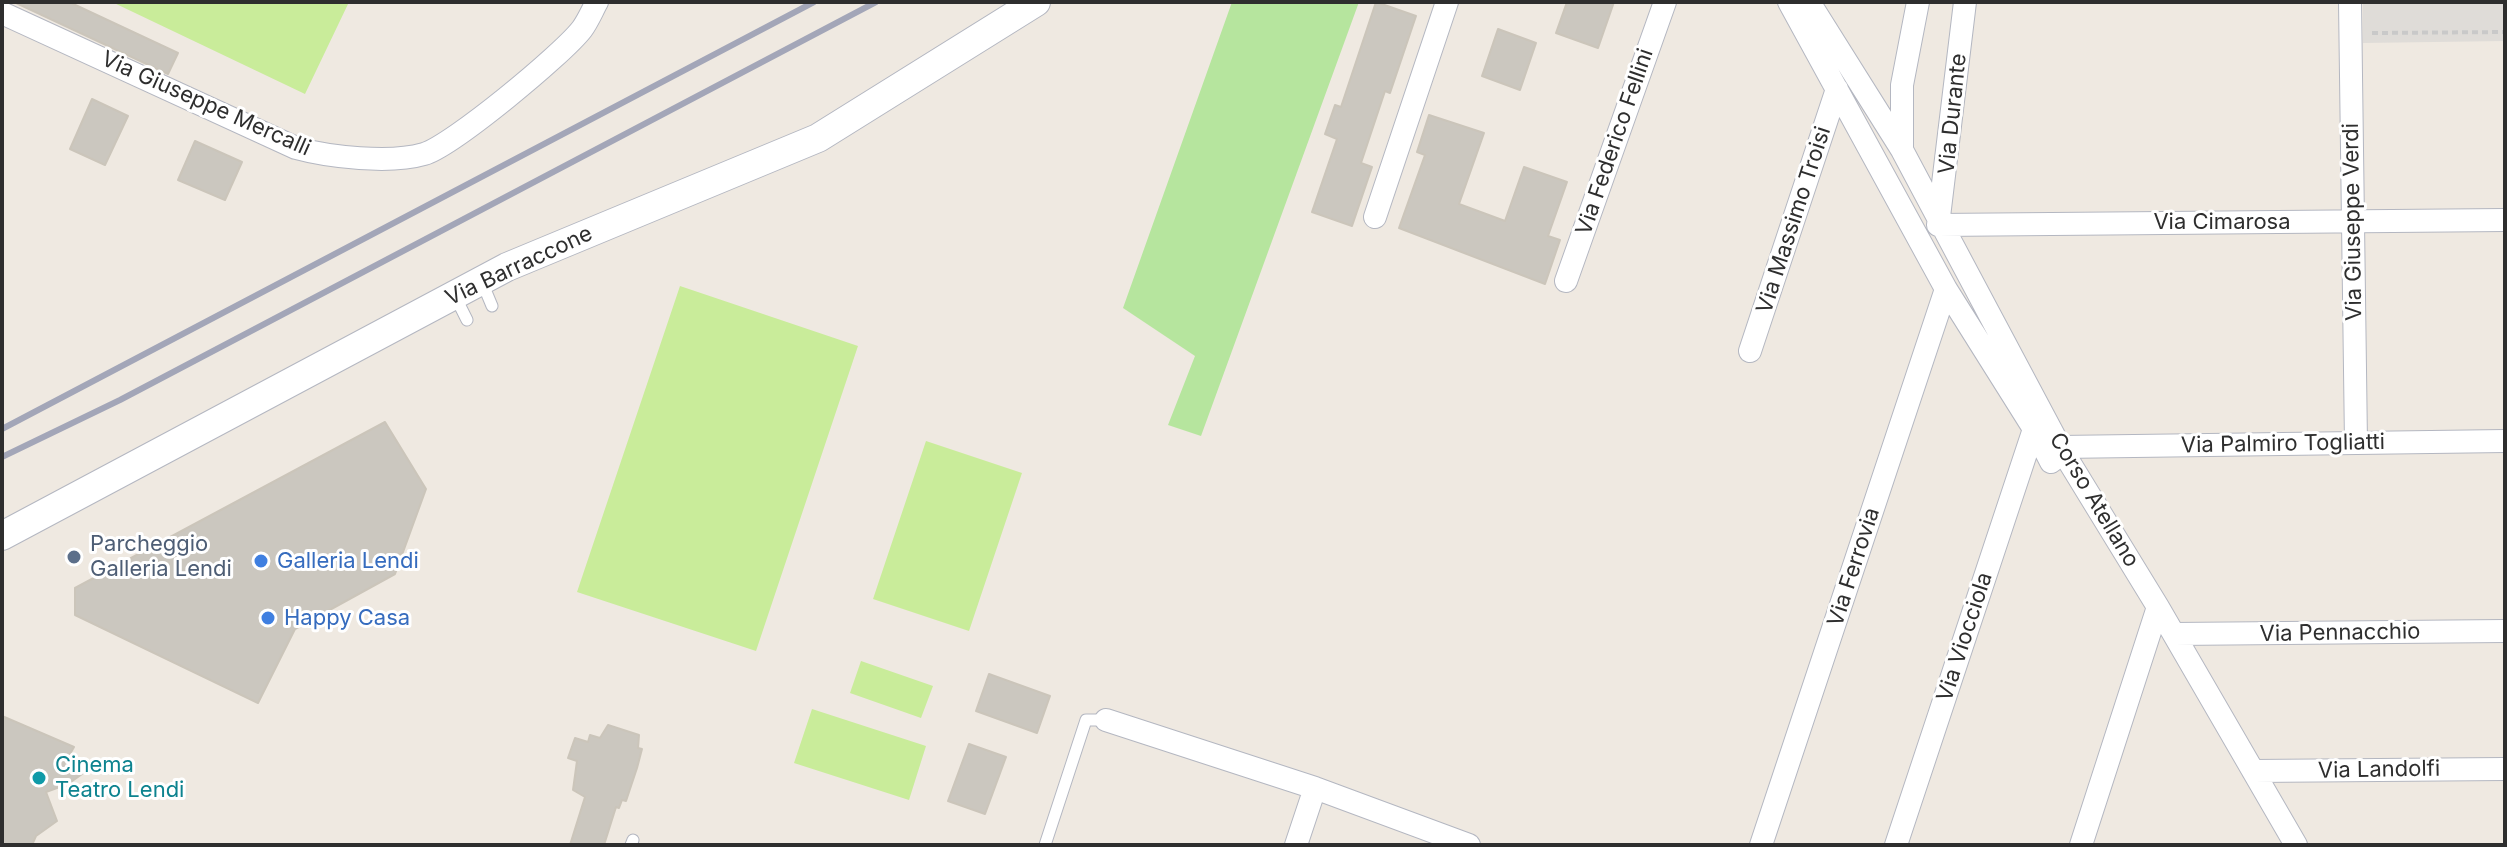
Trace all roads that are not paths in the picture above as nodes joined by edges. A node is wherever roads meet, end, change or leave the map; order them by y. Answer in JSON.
{"nodes":[{"id":1,"x":597,"y":2,"type":"edge"},
{"id":2,"x":1036,"y":2,"type":"edge"},
{"id":3,"x":1447,"y":2,"type":"edge"},
{"id":4,"x":1665,"y":2,"type":"edge"},
{"id":5,"x":1789,"y":2,"type":"edge"},
{"id":6,"x":1809,"y":2,"type":"edge"},
{"id":7,"x":1918,"y":2,"type":"edge"},
{"id":8,"x":1965,"y":2,"type":"edge"},
{"id":9,"x":2350,"y":2,"type":"edge"},
{"id":10,"x":2,"y":13,"type":"edge"},
{"id":11,"x":1837,"y":89,"type":"junction"},
{"id":12,"x":1902,"y":150,"type":"junction"},
{"id":13,"x":1375,"y":217,"type":"dead end"},
{"id":14,"x":2505,"y":220,"type":"edge"},
{"id":15,"x":2353,"y":221,"type":"junction"},
{"id":16,"x":1938,"y":225,"type":"junction"},
{"id":17,"x":1566,"y":281,"type":"dead end"},
{"id":18,"x":1946,"y":289,"type":"junction"},
{"id":19,"x":1750,"y":351,"type":"dead end"},
{"id":20,"x":2034,"y":429,"type":"junction"},
{"id":21,"x":2505,"y":441,"type":"edge"},
{"id":22,"x":2356,"y":443,"type":"junction"},
{"id":23,"x":2060,"y":447,"type":"junction"},
{"id":24,"x":2,"y":536,"type":"edge"},
{"id":25,"x":2158,"y":607,"type":"junction"},
{"id":26,"x":2505,"y":631,"type":"edge"},
{"id":27,"x":2174,"y":634,"type":"junction"},
{"id":28,"x":1106,"y":720,"type":"joint"},
{"id":29,"x":2505,"y":769,"type":"edge"},
{"id":30,"x":2253,"y":771,"type":"junction"},
{"id":31,"x":1315,"y":788,"type":"junction"},
{"id":32,"x":1045,"y":845,"type":"edge"},
{"id":33,"x":1296,"y":845,"type":"edge"},
{"id":34,"x":1469,"y":845,"type":"edge"},
{"id":35,"x":1761,"y":845,"type":"edge"},
{"id":36,"x":1896,"y":845,"type":"edge"},
{"id":37,"x":2081,"y":845,"type":"edge"},
{"id":38,"x":2296,"y":845,"type":"edge"}],
"edges":[{"from":1,"to":10,"type":"street","name":"Via Giuseppe Mercalli"},
{"from":2,"to":24,"type":"street","name":"Via Barraccone"},
{"from":3,"to":13,"type":"street"},
{"from":4,"to":17,"type":"street","name":"Via Federico Fellini"},
{"from":5,"to":11,"type":"street"},
{"from":6,"to":12,"type":"street","name":"Corso Atellano"},
{"from":7,"to":12,"type":"street"},
{"from":8,"to":16,"type":"street","name":"Via Durante"},
{"from":9,"to":15,"type":"street","name":"Via Giuseppe Verdi"},
{"from":11,"to":18,"type":"street"},
{"from":11,"to":19,"type":"street","name":"Via Massimo Troisi"},
{"from":12,"to":16,"type":"street","name":"Corso Atellano"},
{"from":14,"to":15,"type":"street","name":"Via Cimarosa"},
{"from":15,"to":16,"type":"street","name":"Via Cimarosa"},
{"from":15,"to":22,"type":"street","name":"Via Giuseppe Verdi"},
{"from":16,"to":23,"type":"street","name":"Corso Atellano"},
{"from":18,"to":20,"type":"street"},
{"from":18,"to":35,"type":"street","name":"Via Ferrovia"},
{"from":20,"to":23,"type":"street","name":"Via Palmiro Togliatti"},
{"from":20,"to":36,"type":"street","name":"Via Viocciola"},
{"from":21,"to":22,"type":"street","name":"Via Palmiro Togliatti"},
{"from":22,"to":23,"type":"street","name":"Via Palmiro Togliatti"},
{"from":23,"to":25,"type":"street","name":"Corso Atellano"},
{"from":25,"to":27,"type":"street","name":"Corso Atellano"},
{"from":25,"to":37,"type":"street"},
{"from":26,"to":27,"type":"street","name":"Via Pennacchio"},
{"from":27,"to":30,"type":"street","name":"Corso Atellano"},
{"from":28,"to":31,"type":"street"},
{"from":28,"to":32,"type":"lane"},
{"from":29,"to":30,"type":"street","name":"Via Landolfi"},
{"from":30,"to":38,"type":"street","name":"Corso Atellano"},
{"from":31,"to":33,"type":"street"},
{"from":31,"to":34,"type":"street"}]}
